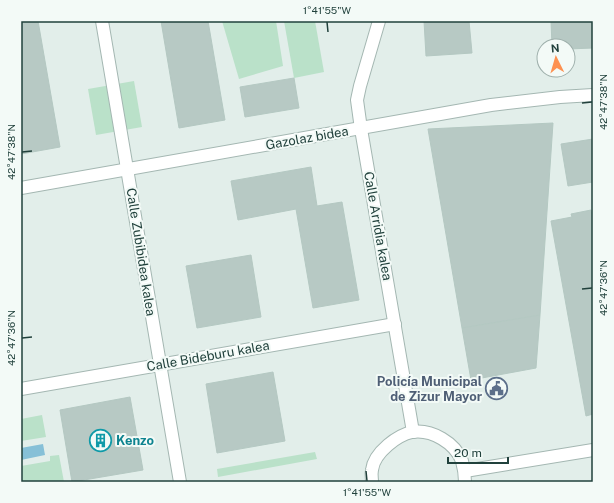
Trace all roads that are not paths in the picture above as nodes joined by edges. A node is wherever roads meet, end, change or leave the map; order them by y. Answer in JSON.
{"nodes":[{"id":1,"x":102,"y":21,"type":"edge"},
{"id":2,"x":379,"y":21,"type":"edge"},
{"id":3,"x":593,"y":95,"type":"edge"},
{"id":4,"x":361,"y":129,"type":"junction"},
{"id":5,"x":127,"y":170,"type":"junction"},
{"id":6,"x":21,"y":188,"type":"edge"},
{"id":7,"x":395,"y":324,"type":"junction"},
{"id":8,"x":159,"y":364,"type":"junction"},
{"id":9,"x":21,"y":389,"type":"edge"},
{"id":10,"x":413,"y":432,"type":"junction"},
{"id":11,"x":593,"y":450,"type":"edge"},
{"id":12,"x":465,"y":476,"type":"edge"},
{"id":13,"x":180,"y":482,"type":"edge"},
{"id":14,"x":372,"y":482,"type":"edge"}],
"edges":[{"from":1,"to":5,"type":"street","name":"Calle Zubibidea kalea"},
{"from":2,"to":4,"type":"street","name":"Calle Arridia kalea"},
{"from":3,"to":4,"type":"street","name":"Gazolaz bidea"},
{"from":4,"to":5,"type":"street","name":"Gazolaz bidea"},
{"from":4,"to":7,"type":"street","name":"Calle Arridia kalea"},
{"from":5,"to":6,"type":"street","name":"Gazolaz bidea"},
{"from":5,"to":8,"type":"street","name":"Calle Zubibidea kalea"},
{"from":7,"to":8,"type":"street","name":"Calle Bideburu kalea"},
{"from":7,"to":10,"type":"street","name":"Calle Arridia kalea"},
{"from":8,"to":9,"type":"street","name":"Calle Bideburu kalea"},
{"from":8,"to":13,"type":"street","name":"Calle Zubibidea kalea"},
{"from":10,"to":12,"type":"street"},
{"from":10,"to":14,"type":"street"},
{"from":11,"to":12,"type":"street"}]}
